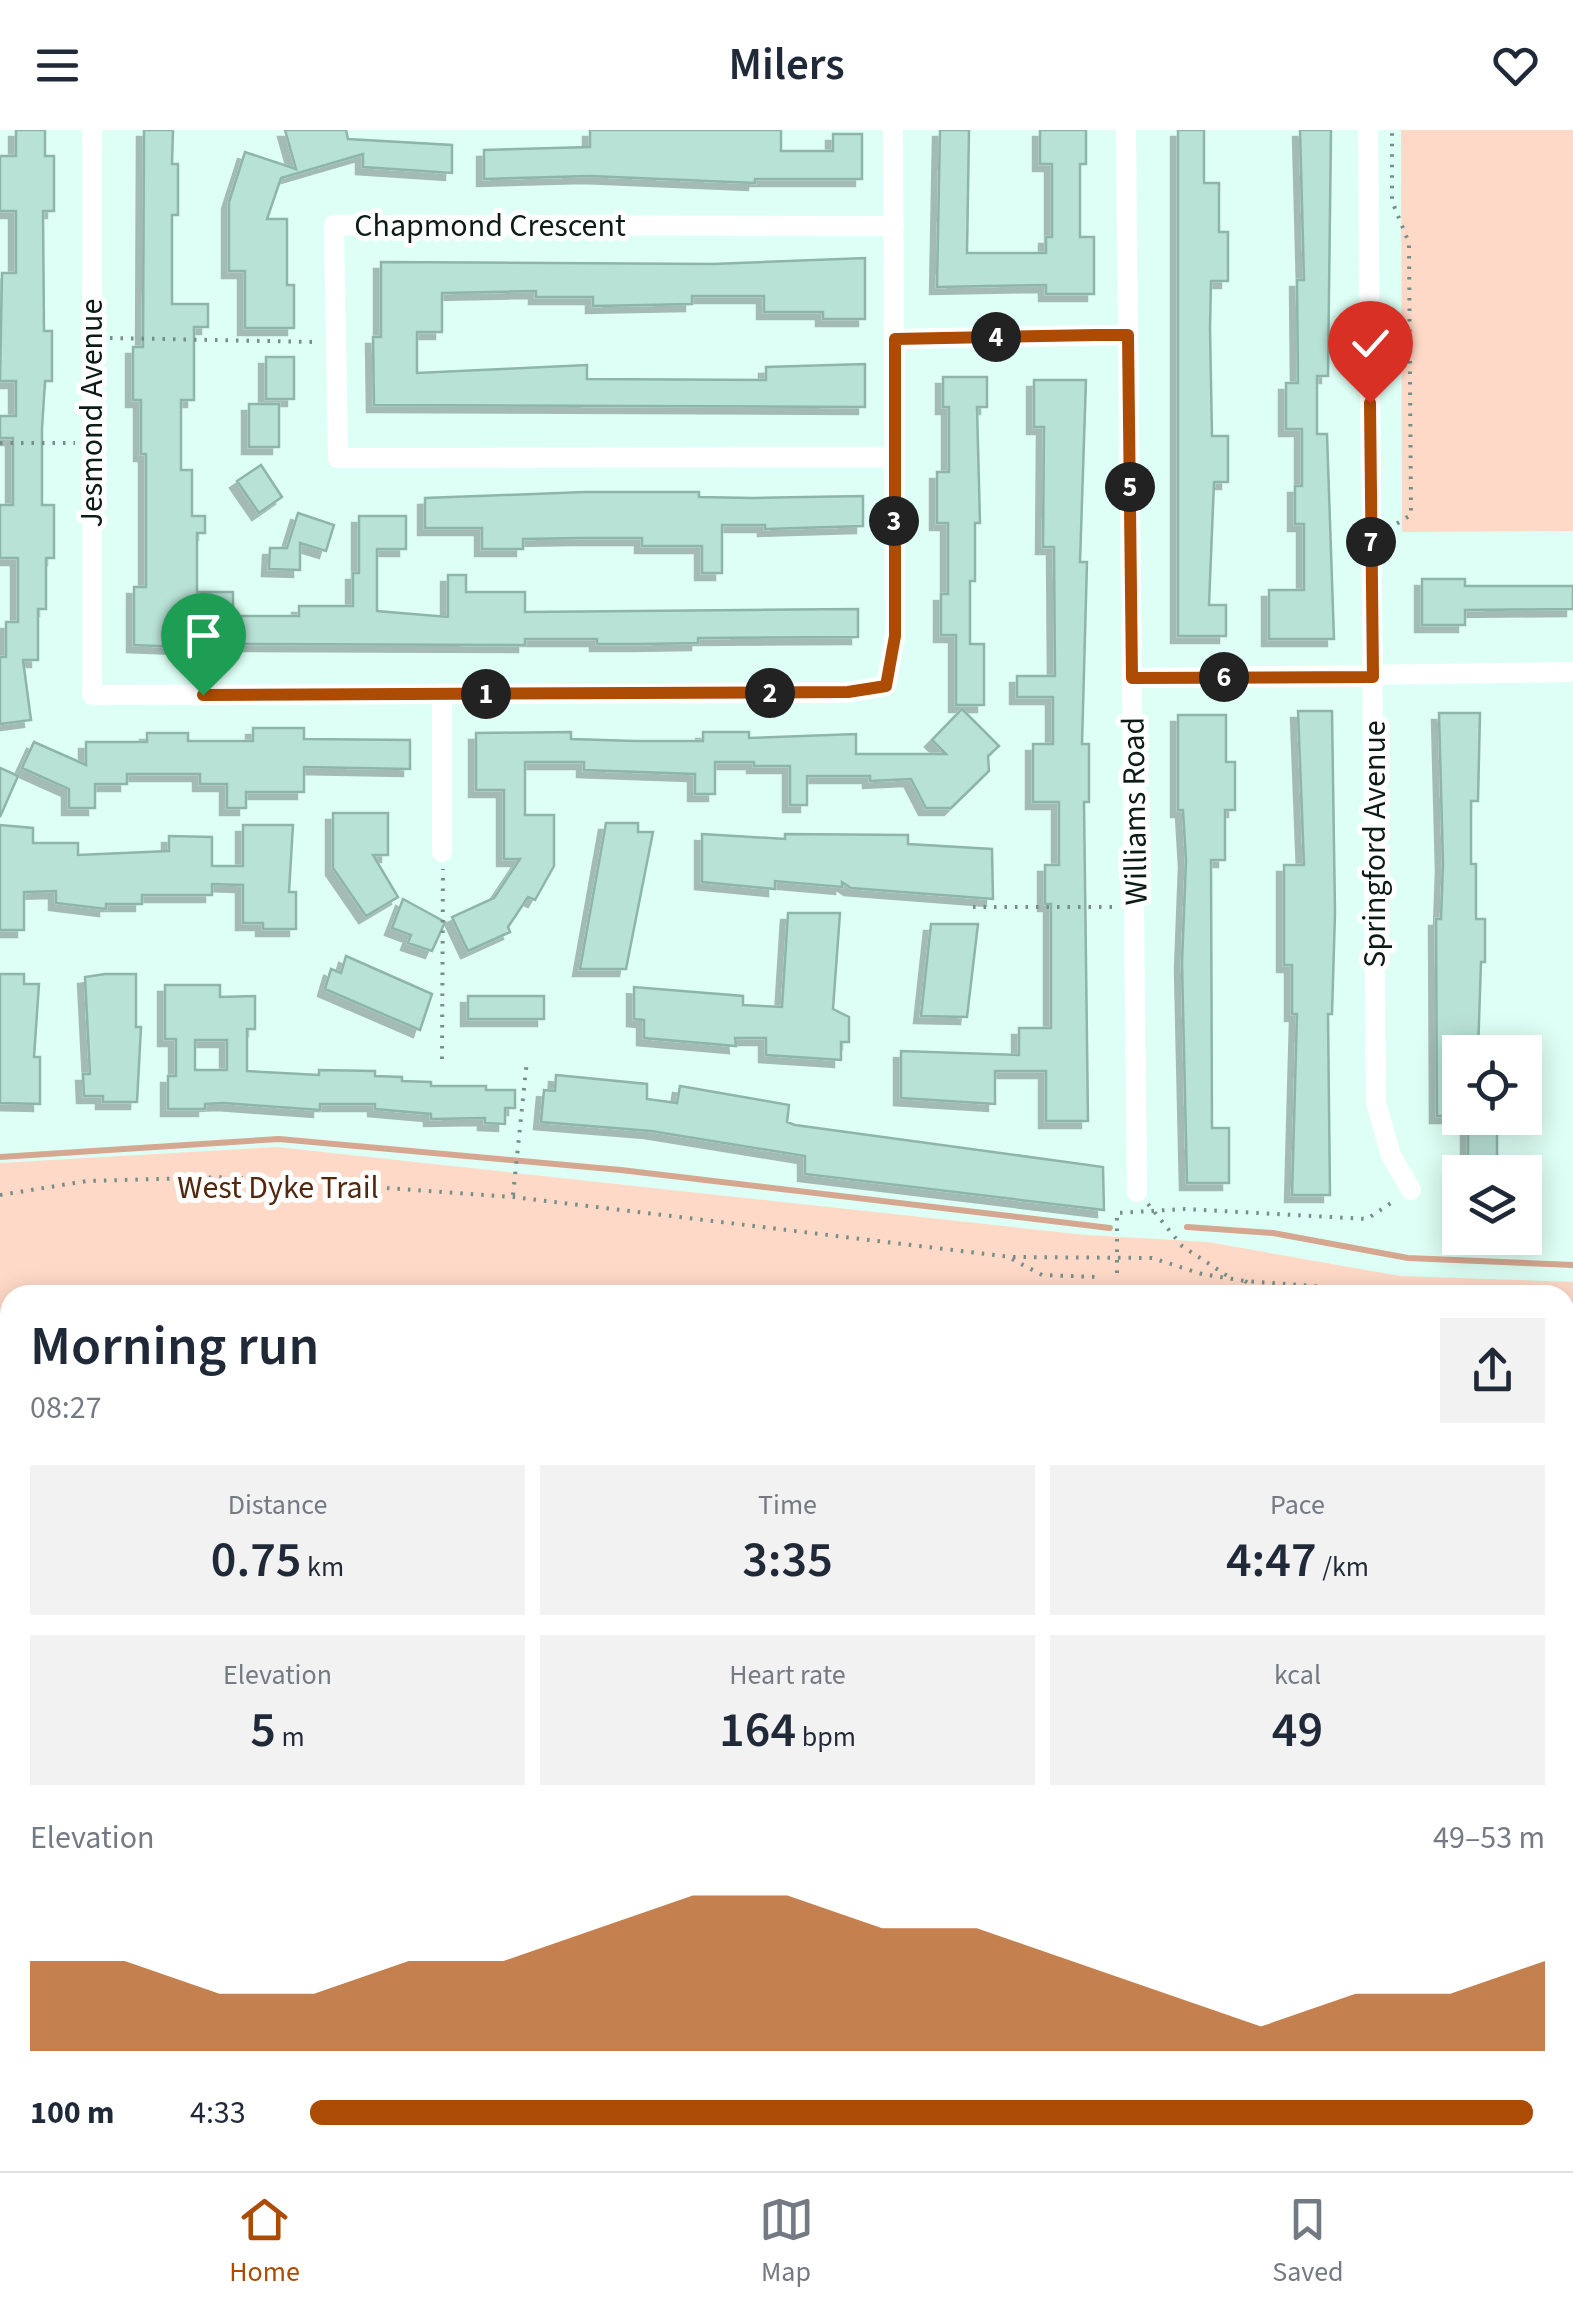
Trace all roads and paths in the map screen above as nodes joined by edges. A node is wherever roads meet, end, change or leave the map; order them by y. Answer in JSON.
{"nodes":[{"id":1,"x":92,"y":130,"type":"edge"},
{"id":2,"x":893,"y":130,"type":"edge"},
{"id":3,"x":1126,"y":130,"type":"edge"},
{"id":4,"x":1368,"y":130,"type":"edge"},
{"id":5,"x":1392,"y":130,"type":"edge"},
{"id":6,"x":894,"y":226,"type":"junction"},
{"id":7,"x":1128,"y":335,"type":"junction"},
{"id":8,"x":91,"y":337,"type":"junction"},
{"id":9,"x":895,"y":339,"type":"junction"},
{"id":10,"x":335,"y":342,"type":"junction"},
{"id":11,"x":0,"y":443,"type":"edge"},
{"id":12,"x":91,"y":443,"type":"junction"},
{"id":13,"x":893,"y":457,"type":"junction"},
{"id":14,"x":1410,"y":515,"type":"junction"},
{"id":15,"x":1420,"y":515,"type":"dead end"},
{"id":16,"x":1371,"y":540,"type":"junction"},
{"id":17,"x":1573,"y":672,"type":"edge"},
{"id":18,"x":1373,"y":677,"type":"junction"},
{"id":19,"x":1132,"y":678,"type":"junction"},
{"id":20,"x":442,"y":694,"type":"junction"},
{"id":21,"x":442,"y":852,"type":"joint"},
{"id":22,"x":973,"y":907,"type":"dead end"},
{"id":23,"x":1135,"y":907,"type":"junction"},
{"id":24,"x":442,"y":1059,"type":"dead end"},
{"id":25,"x":527,"y":1060,"type":"dead end"},
{"id":26,"x":1411,"y":1190,"type":"joint"},
{"id":27,"x":1137,"y":1192,"type":"dead end"},
{"id":28,"x":0,"y":1195,"type":"edge"},
{"id":29,"x":513,"y":1197,"type":"junction"},
{"id":30,"x":1154,"y":1212,"type":"junction"},
{"id":31,"x":1011,"y":1257,"type":"junction"},
{"id":32,"x":1117,"y":1257,"type":"junction"},
{"id":33,"x":1117,"y":1273,"type":"dead end"},
{"id":34,"x":1098,"y":1277,"type":"dead end"},
{"id":35,"x":1233,"y":1279,"type":"junction"},
{"id":36,"x":1244,"y":1281,"type":"junction"},
{"id":37,"x":1250,"y":1285,"type":"edge"},
{"id":38,"x":1298,"y":1285,"type":"edge"}],
"edges":[{"from":1,"to":8,"type":"street","name":"Jesmond Avenue"},
{"from":2,"to":6,"type":"street"},
{"from":3,"to":7,"type":"street","name":"Williams Road"},
{"from":4,"to":16,"type":"street","name":"Springford Avenue"},
{"from":5,"to":14,"type":"path"},
{"from":6,"to":9,"type":"street"},
{"from":6,"to":10,"type":"street","name":"Chapmond Crescent"},
{"from":7,"to":9,"type":"street"},
{"from":7,"to":19,"type":"street","name":"Williams Road"},
{"from":8,"to":10,"type":"path"},
{"from":8,"to":12,"type":"street","name":"Jesmond Avenue"},
{"from":9,"to":13,"type":"street"},
{"from":10,"to":13,"type":"street","name":"Chapmond Crescent"},
{"from":11,"to":12,"type":"path"},
{"from":12,"to":20,"type":"street","name":"Jesmond Avenue"},
{"from":13,"to":20,"type":"street"},
{"from":14,"to":15,"type":"path"},
{"from":14,"to":16,"type":"path"},
{"from":16,"to":18,"type":"street","name":"Springford Avenue"},
{"from":17,"to":18,"type":"street"},
{"from":18,"to":19,"type":"street"},
{"from":18,"to":26,"type":"street","name":"Springford Avenue"},
{"from":19,"to":23,"type":"street","name":"Williams Road"},
{"from":20,"to":21,"type":"street"},
{"from":21,"to":24,"type":"path"},
{"from":22,"to":23,"type":"path"},
{"from":23,"to":27,"type":"street","name":"Williams Road"},
{"from":25,"to":29,"type":"path"},
{"from":26,"to":30,"type":"path"},
{"from":28,"to":29,"type":"path"},
{"from":29,"to":31,"type":"path"},
{"from":30,"to":32,"type":"path"},
{"from":30,"to":35,"type":"path"},
{"from":31,"to":32,"type":"path"},
{"from":31,"to":34,"type":"path"},
{"from":32,"to":33,"type":"path"},
{"from":32,"to":35,"type":"path"},
{"from":35,"to":36,"type":"path"},
{"from":36,"to":37,"type":"path"},
{"from":36,"to":38,"type":"path"}]}
